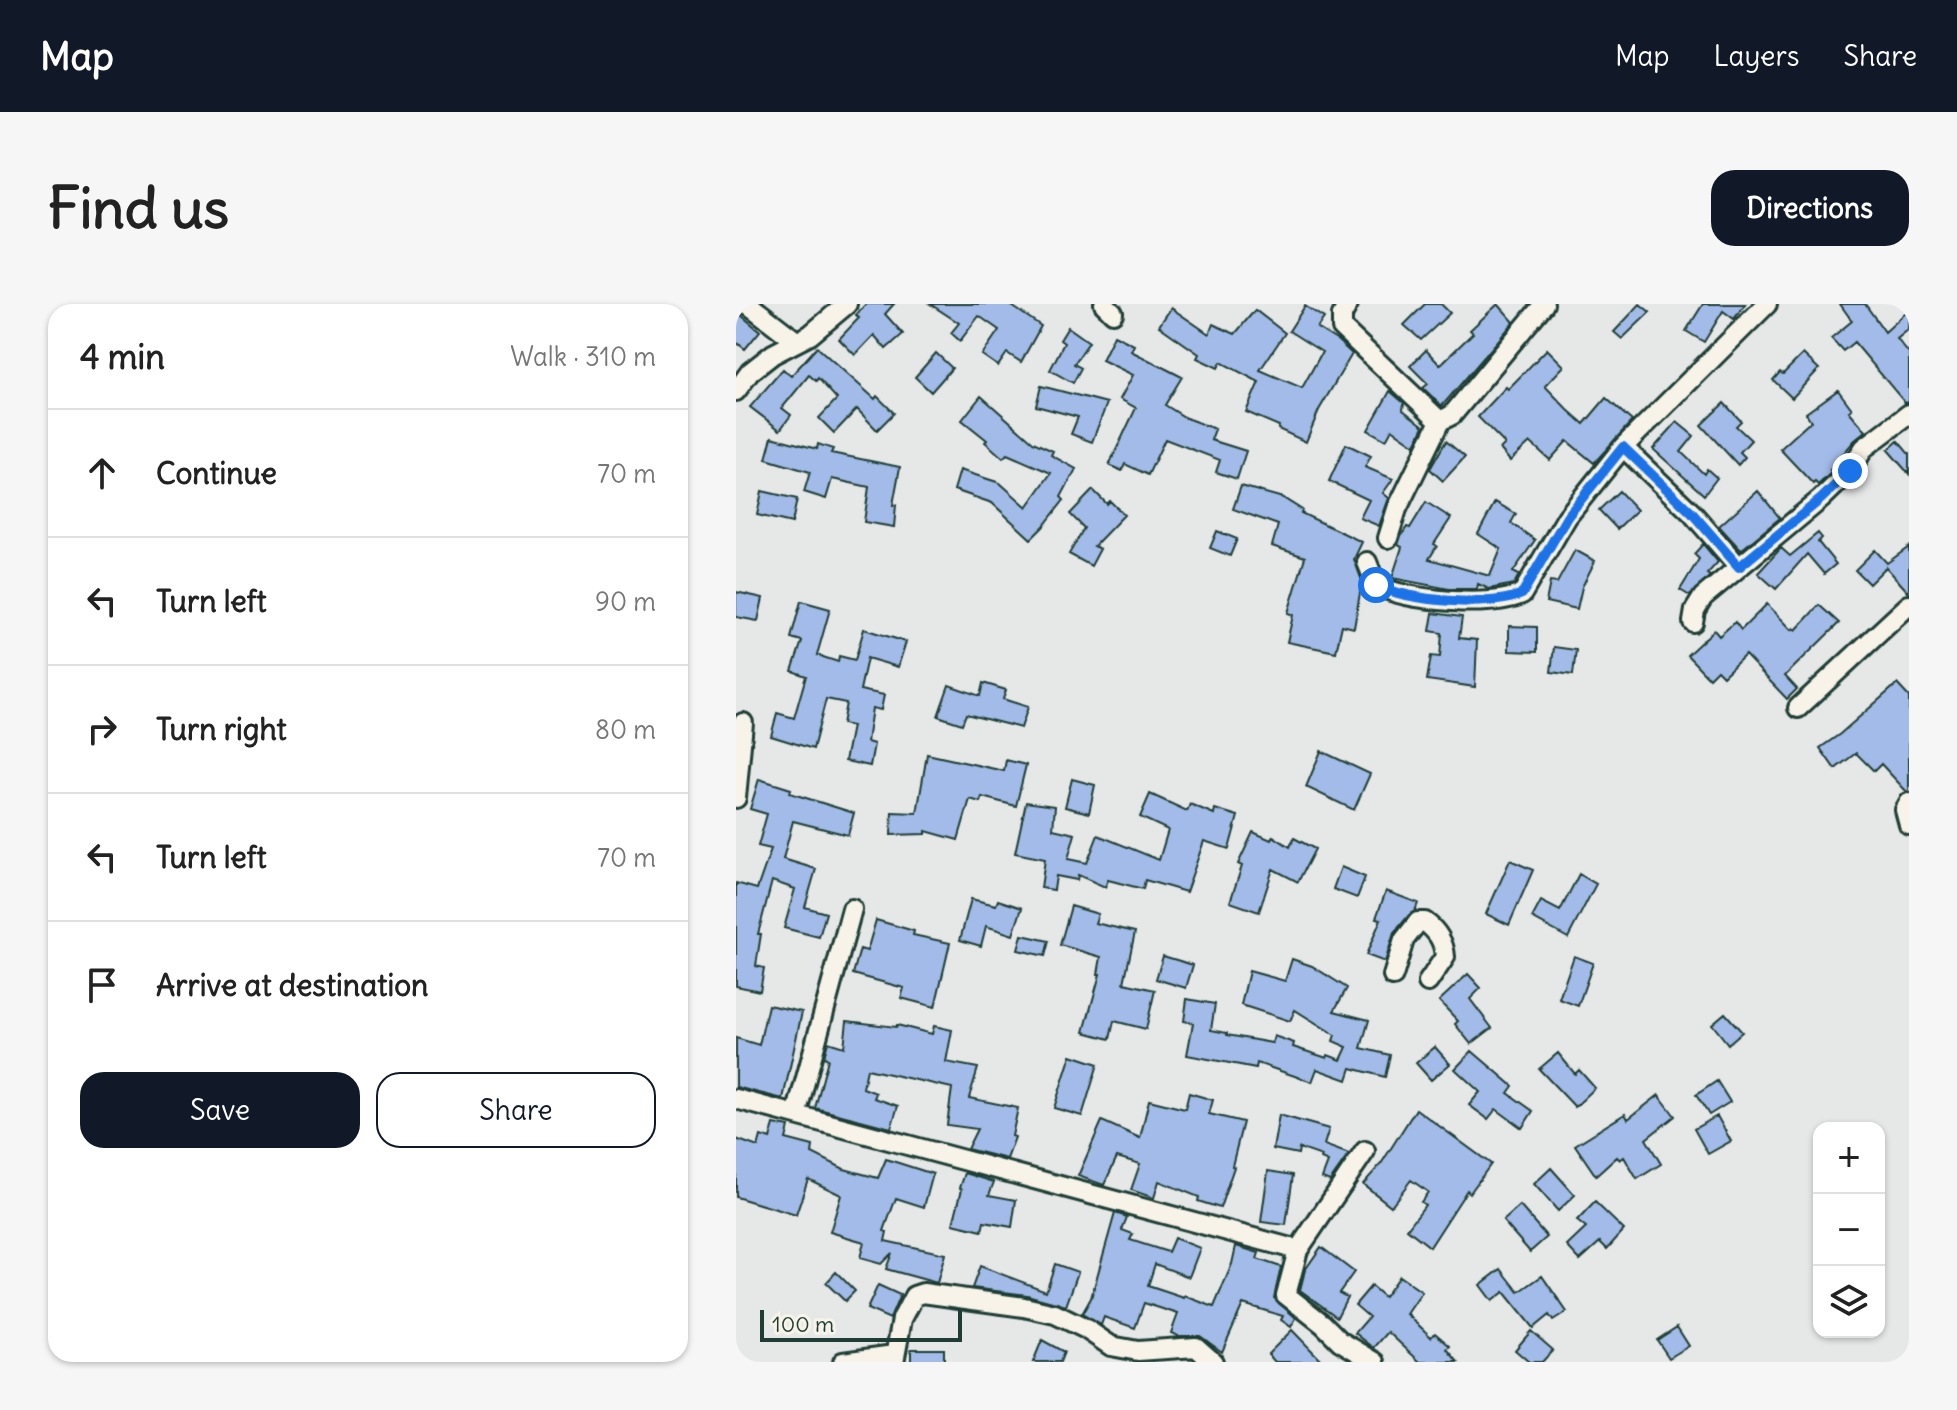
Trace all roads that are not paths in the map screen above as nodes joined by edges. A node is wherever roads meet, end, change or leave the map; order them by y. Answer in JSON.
{"nodes":[{"id":1,"x":748,"y":304,"type":"edge"},
{"id":2,"x":847,"y":304,"type":"edge"},
{"id":3,"x":1348,"y":304,"type":"edge"},
{"id":4,"x":1544,"y":304,"type":"edge"},
{"id":5,"x":1767,"y":304,"type":"edge"},
{"id":6,"x":796,"y":341,"type":"junction"},
{"id":7,"x":736,"y":391,"type":"edge"},
{"id":8,"x":1909,"y":414,"type":"edge"},
{"id":9,"x":1440,"y":421,"type":"junction"},
{"id":10,"x":1623,"y":447,"type":"junction"},
{"id":11,"x":1388,"y":538,"type":"dead end"},
{"id":12,"x":1367,"y":562,"type":"dead end"},
{"id":13,"x":1739,"y":567,"type":"junction"},
{"id":14,"x":1909,"y":605,"type":"edge"},
{"id":15,"x":1693,"y":622,"type":"dead end"},
{"id":16,"x":1798,"y":708,"type":"dead end"},
{"id":17,"x":743,"y":723,"type":"dead end"},
{"id":18,"x":736,"y":798,"type":"edge"},
{"id":19,"x":1909,"y":803,"type":"edge"},
{"id":20,"x":1909,"y":825,"type":"edge"},
{"id":21,"x":852,"y":909,"type":"dead end"},
{"id":22,"x":1393,"y":976,"type":"dead end"},
{"id":23,"x":1428,"y":982,"type":"dead end"},
{"id":24,"x":736,"y":1099,"type":"edge"},
{"id":25,"x":796,"y":1115,"type":"junction"},
{"id":26,"x":1365,"y":1151,"type":"dead end"},
{"id":27,"x":1298,"y":1250,"type":"junction"},
{"id":28,"x":894,"y":1358,"type":"edge"},
{"id":29,"x":843,"y":1362,"type":"edge"},
{"id":30,"x":1213,"y":1362,"type":"edge"},
{"id":31,"x":1375,"y":1362,"type":"edge"}],
"edges":[{"from":1,"to":6,"type":"street"},
{"from":2,"to":6,"type":"street"},
{"from":3,"to":9,"type":"street"},
{"from":4,"to":9,"type":"street"},
{"from":5,"to":10,"type":"street"},
{"from":6,"to":7,"type":"street"},
{"from":8,"to":13,"type":"street"},
{"from":9,"to":11,"type":"street"},
{"from":10,"to":12,"type":"street"},
{"from":10,"to":13,"type":"street"},
{"from":13,"to":15,"type":"street"},
{"from":14,"to":16,"type":"street"},
{"from":17,"to":18,"type":"street"},
{"from":19,"to":20,"type":"street"},
{"from":21,"to":25,"type":"street"},
{"from":22,"to":23,"type":"street"},
{"from":24,"to":25,"type":"street"},
{"from":25,"to":27,"type":"street"},
{"from":26,"to":27,"type":"street"},
{"from":27,"to":31,"type":"street"},
{"from":28,"to":29,"type":"street"},
{"from":28,"to":30,"type":"street"}]}
